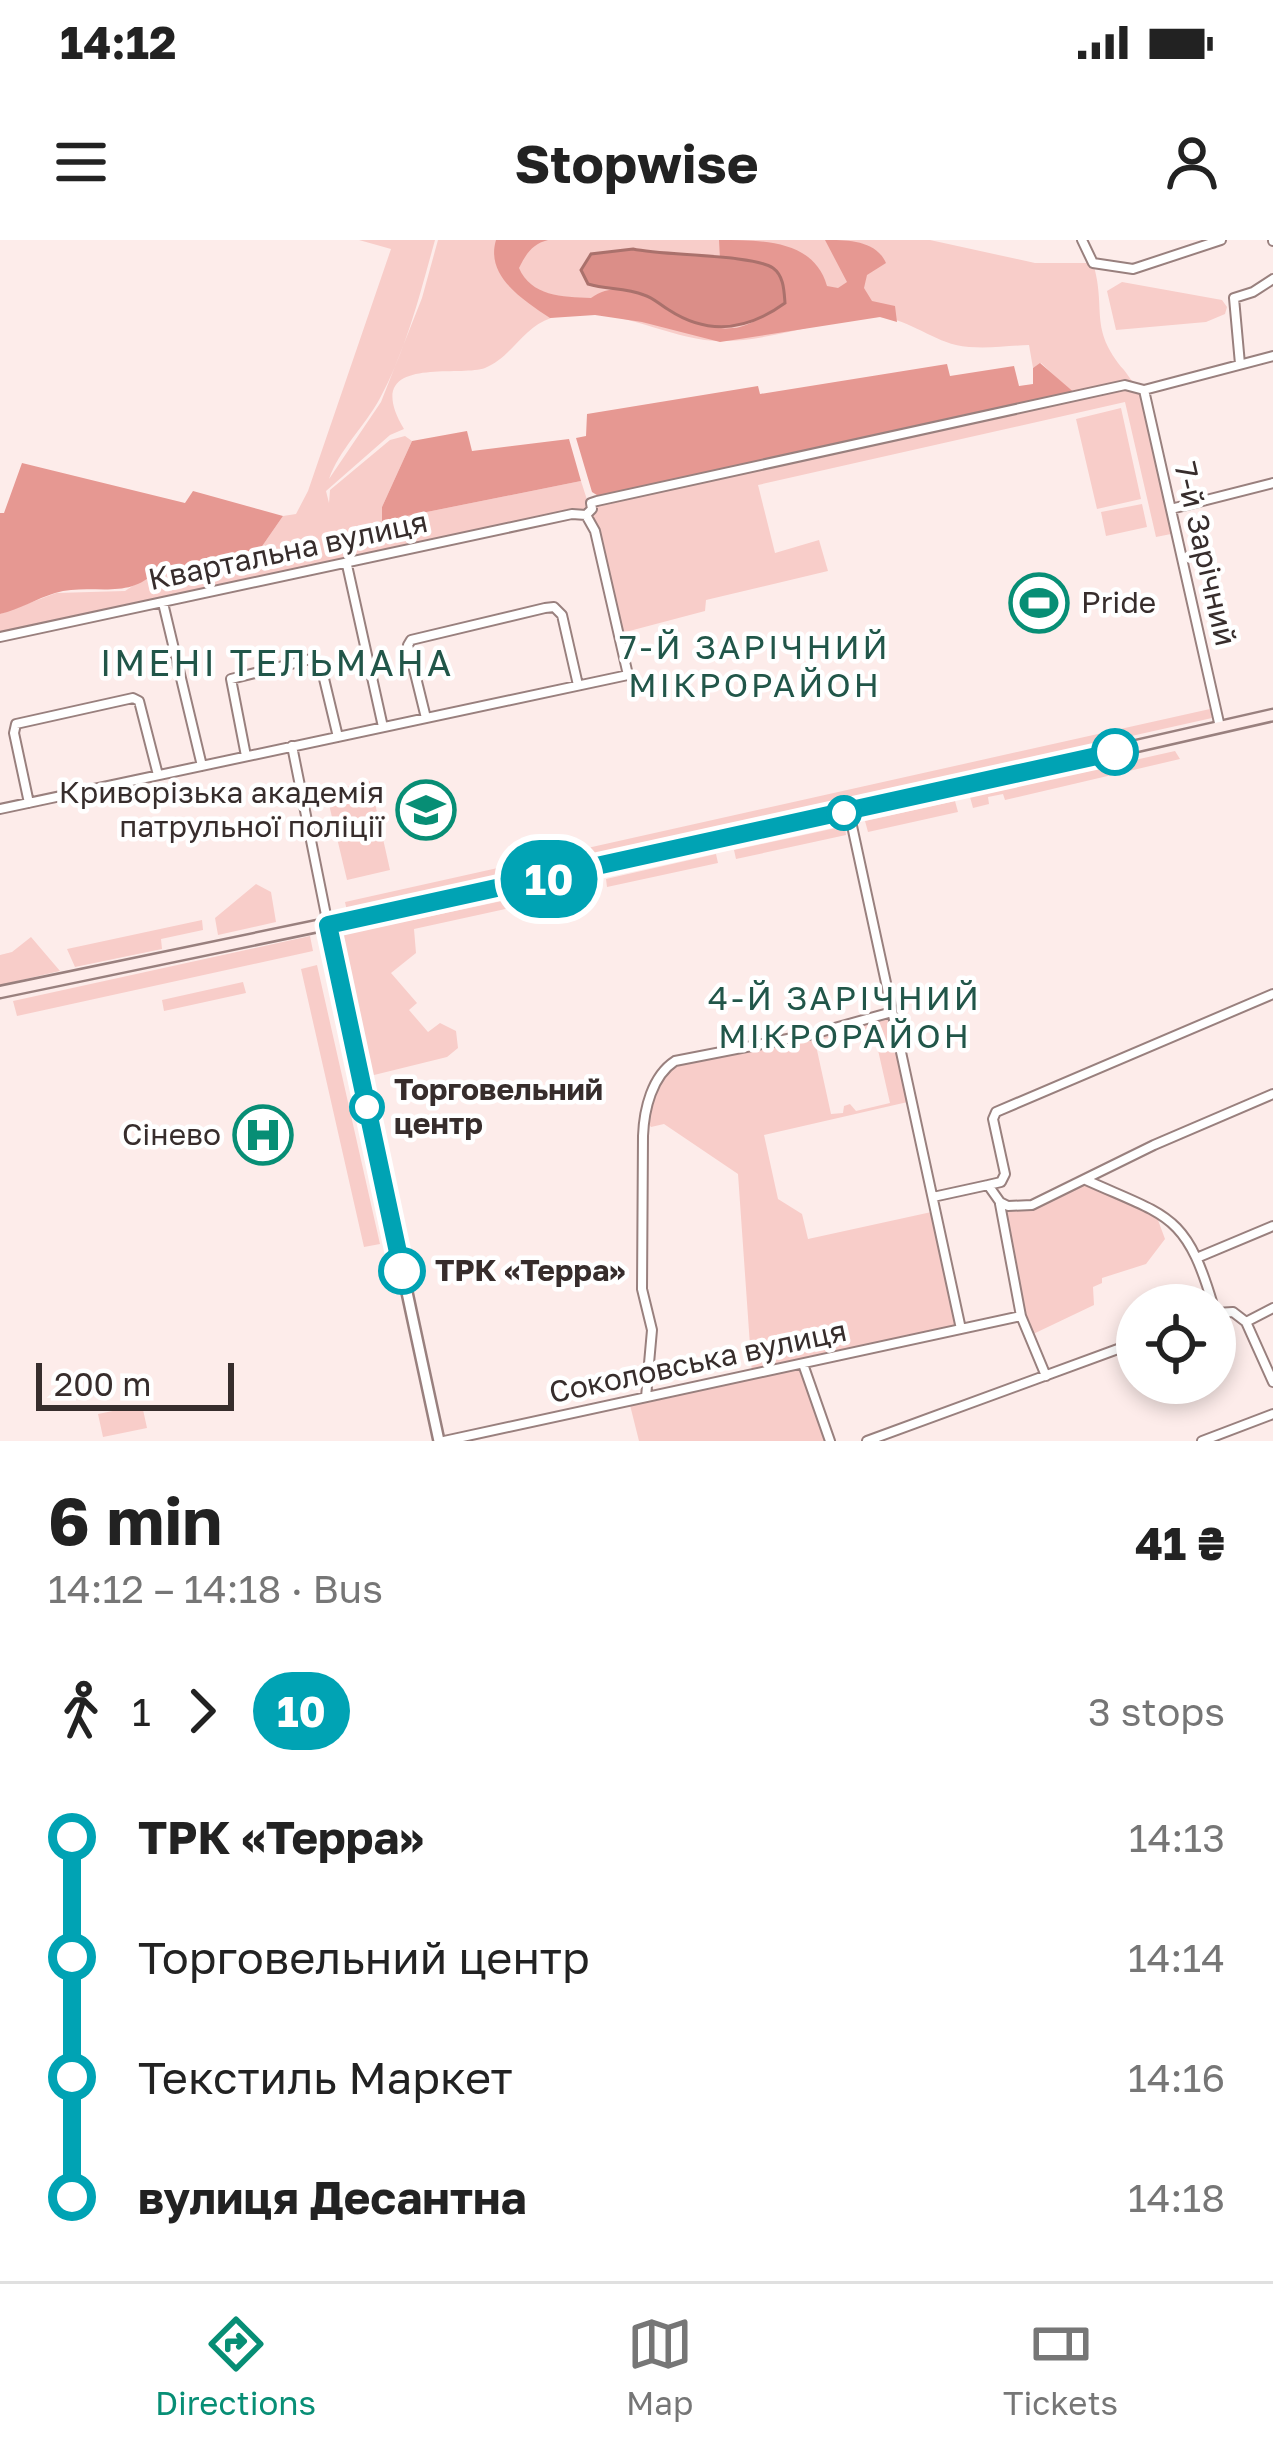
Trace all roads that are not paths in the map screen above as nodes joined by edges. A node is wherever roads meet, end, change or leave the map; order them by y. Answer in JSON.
{"nodes":[{"id":1,"x":1100,"y":240,"type":"edge"},
{"id":2,"x":1222,"y":240,"type":"edge"},
{"id":3,"x":1083,"y":241,"type":"edge"},
{"id":4,"x":1273,"y":279,"type":"edge"},
{"id":5,"x":1273,"y":356,"type":"edge"},
{"id":6,"x":1240,"y":364,"type":"junction"},
{"id":7,"x":1144,"y":389,"type":"junction"},
{"id":8,"x":1273,"y":483,"type":"edge"},
{"id":9,"x":1171,"y":509,"type":"junction"},
{"id":10,"x":586,"y":515,"type":"junction"},
{"id":11,"x":347,"y":565,"type":"junction"},
{"id":12,"x":163,"y":602,"type":"junction"},
{"id":13,"x":0,"y":637,"type":"edge"},
{"id":14,"x":578,"y":685,"type":"junction"},
{"id":15,"x":1273,"y":715,"type":"edge"},
{"id":16,"x":426,"y":718,"type":"junction"},
{"id":17,"x":382,"y":727,"type":"junction"},
{"id":18,"x":1221,"y":728,"type":"junction"},
{"id":19,"x":338,"y":737,"type":"junction"},
{"id":20,"x":292,"y":746,"type":"junction"},
{"id":21,"x":246,"y":756,"type":"junction"},
{"id":22,"x":202,"y":766,"type":"junction"},
{"id":23,"x":158,"y":775,"type":"junction"},
{"id":24,"x":29,"y":802,"type":"junction"},
{"id":25,"x":0,"y":809,"type":"edge"},
{"id":26,"x":849,"y":812,"type":"junction"},
{"id":27,"x":328,"y":925,"type":"junction"},
{"id":28,"x":0,"y":992,"type":"edge"},
{"id":29,"x":1273,"y":994,"type":"edge"},
{"id":30,"x":892,"y":1012,"type":"junction"},
{"id":31,"x":1273,"y":1094,"type":"edge"},
{"id":32,"x":1085,"y":1179,"type":"junction"},
{"id":33,"x":988,"y":1185,"type":"junction"},
{"id":34,"x":933,"y":1197,"type":"junction"},
{"id":35,"x":1000,"y":1202,"type":"junction"},
{"id":36,"x":1273,"y":1226,"type":"edge"},
{"id":37,"x":1199,"y":1257,"type":"junction"},
{"id":38,"x":1207,"y":1284,"type":"edge"},
{"id":39,"x":1273,"y":1308,"type":"edge"},
{"id":40,"x":1236,"y":1314,"type":"edge"},
{"id":41,"x":1021,"y":1316,"type":"junction"},
{"id":42,"x":1246,"y":1322,"type":"junction"},
{"id":43,"x":961,"y":1329,"type":"junction"},
{"id":44,"x":1116,"y":1350,"type":"edge"},
{"id":45,"x":803,"y":1364,"type":"junction"},
{"id":46,"x":1046,"y":1376,"type":"junction"},
{"id":47,"x":1273,"y":1382,"type":"edge"},
{"id":48,"x":646,"y":1397,"type":"junction"},
{"id":49,"x":1273,"y":1414,"type":"edge"},
{"id":50,"x":442,"y":1441,"type":"edge"},
{"id":51,"x":830,"y":1441,"type":"edge"},
{"id":52,"x":867,"y":1441,"type":"edge"},
{"id":53,"x":1202,"y":1441,"type":"edge"}],
"edges":[{"from":1,"to":3,"type":"street"},
{"from":2,"to":3,"type":"street"},
{"from":4,"to":6,"type":"street"},
{"from":5,"to":6,"type":"street","name":"Квартальна вулиця"},
{"from":6,"to":7,"type":"street","name":"Квартальна вулиця"},
{"from":7,"to":9,"type":"street","name":"7-й Зарічний"},
{"from":7,"to":10,"type":"street","name":"Квартальна вулиця"},
{"from":8,"to":9,"type":"street"},
{"from":9,"to":18,"type":"street","name":"7-й Зарічний"},
{"from":10,"to":11,"type":"street","name":"Квартальна вулиця"},
{"from":10,"to":14,"type":"street"},
{"from":11,"to":12,"type":"street","name":"Квартальна вулиця"},
{"from":11,"to":17,"type":"street"},
{"from":12,"to":13,"type":"street","name":"Квартальна вулиця"},
{"from":12,"to":22,"type":"street"},
{"from":14,"to":16,"type":"street"},
{"from":14,"to":16,"type":"street"},
{"from":15,"to":18,"type":"main road"},
{"from":16,"to":17,"type":"street"},
{"from":17,"to":19,"type":"street"},
{"from":18,"to":26,"type":"main road"},
{"from":19,"to":20,"type":"street"},
{"from":19,"to":21,"type":"street"},
{"from":20,"to":21,"type":"street"},
{"from":20,"to":27,"type":"street"},
{"from":21,"to":22,"type":"street"},
{"from":22,"to":23,"type":"street"},
{"from":23,"to":24,"type":"street"},
{"from":23,"to":24,"type":"street"},
{"from":24,"to":25,"type":"street"},
{"from":26,"to":27,"type":"main road"},
{"from":26,"to":30,"type":"street"},
{"from":27,"to":28,"type":"main road"},
{"from":27,"to":50,"type":"street"},
{"from":29,"to":33,"type":"street"},
{"from":30,"to":34,"type":"street"},
{"from":30,"to":48,"type":"street"},
{"from":31,"to":32,"type":"street"},
{"from":32,"to":35,"type":"street"},
{"from":32,"to":37,"type":"street"},
{"from":33,"to":34,"type":"street"},
{"from":33,"to":35,"type":"street"},
{"from":34,"to":43,"type":"street"},
{"from":35,"to":41,"type":"street"},
{"from":36,"to":37,"type":"street"},
{"from":37,"to":38,"type":"street"},
{"from":39,"to":42,"type":"street"},
{"from":40,"to":42,"type":"street"},
{"from":41,"to":43,"type":"street","name":"Соколовська вулиця"},
{"from":41,"to":46,"type":"street"},
{"from":42,"to":47,"type":"street"},
{"from":43,"to":45,"type":"street","name":"Соколовська вулиця"},
{"from":44,"to":46,"type":"street"},
{"from":45,"to":48,"type":"street","name":"Соколовська вулиця"},
{"from":45,"to":51,"type":"street"},
{"from":46,"to":52,"type":"street"},
{"from":48,"to":50,"type":"street","name":"Соколовська вулиця"},
{"from":49,"to":53,"type":"street"}]}
